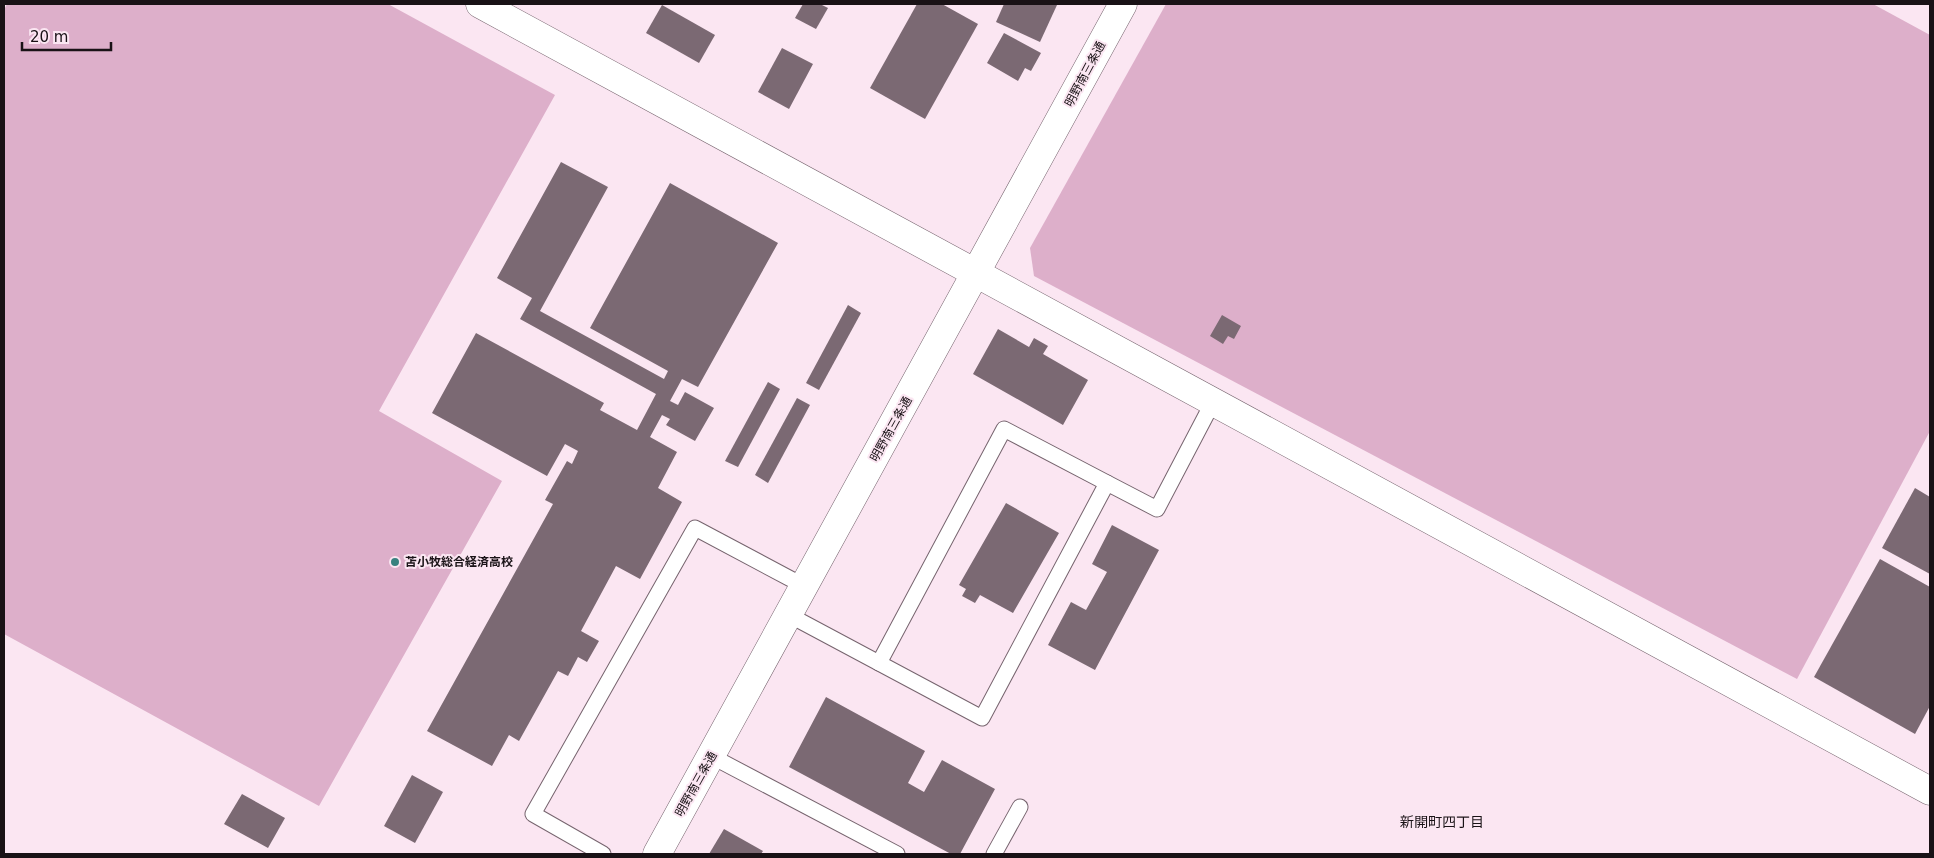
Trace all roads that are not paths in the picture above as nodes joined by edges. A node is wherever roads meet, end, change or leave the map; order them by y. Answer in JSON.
{"nodes":[{"id":1,"x":480,"y":4,"type":"edge"},
{"id":2,"x":1123,"y":4,"type":"edge"},
{"id":3,"x":976,"y":274,"type":"junction"},
{"id":4,"x":1213,"y":402,"type":"junction"},
{"id":5,"x":1107,"y":483,"type":"junction"},
{"id":6,"x":804,"y":586,"type":"junction"},
{"id":7,"x":788,"y":615,"type":"junction"},
{"id":8,"x":879,"y":663,"type":"junction"},
{"id":9,"x":711,"y":756,"type":"junction"},
{"id":10,"x":1930,"y":791,"type":"edge"},
{"id":11,"x":1020,"y":807,"type":"dead end"},
{"id":12,"x":603,"y":854,"type":"edge"},
{"id":13,"x":657,"y":854,"type":"edge"},
{"id":14,"x":897,"y":854,"type":"edge"},
{"id":15,"x":994,"y":854,"type":"edge"}],
"edges":[{"from":1,"to":3,"type":"street"},
{"from":2,"to":3,"type":"street","name":"明野南三条通"},
{"from":3,"to":4,"type":"street"},
{"from":3,"to":6,"type":"street","name":"明野南三条通"},
{"from":4,"to":5,"type":"lane"},
{"from":4,"to":10,"type":"street"},
{"from":5,"to":8,"type":"lane"},
{"from":5,"to":8,"type":"lane"},
{"from":6,"to":7,"type":"street","name":"明野南三条通"},
{"from":6,"to":12,"type":"lane"},
{"from":7,"to":8,"type":"lane"},
{"from":7,"to":9,"type":"street","name":"明野南三条通"},
{"from":9,"to":13,"type":"street","name":"明野南三条通"},
{"from":9,"to":14,"type":"lane"},
{"from":11,"to":15,"type":"lane"}]}
